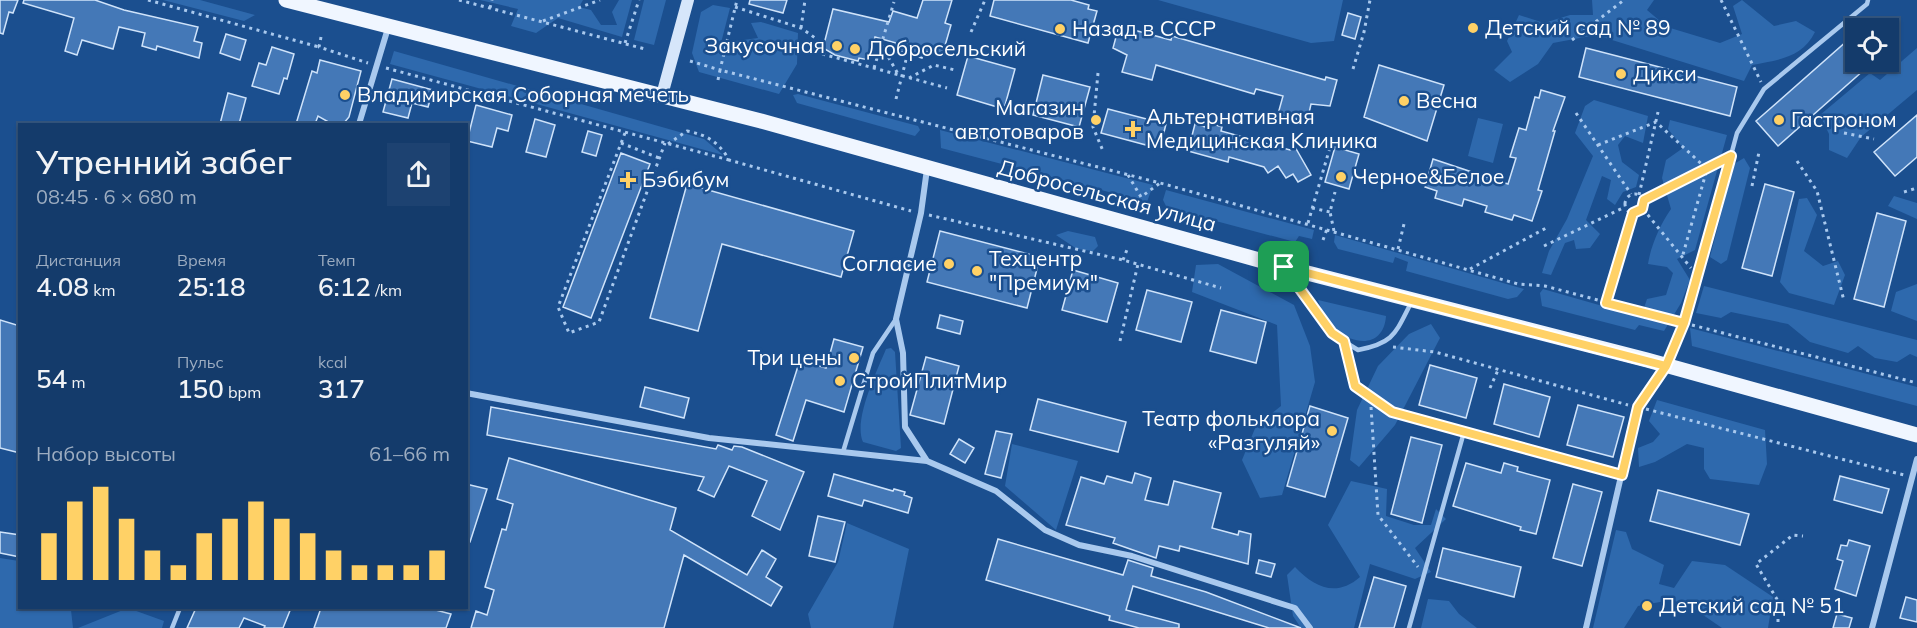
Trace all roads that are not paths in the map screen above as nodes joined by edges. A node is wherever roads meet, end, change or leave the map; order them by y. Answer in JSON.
{"nodes":[{"id":1,"x":286,"y":0,"type":"edge"},
{"id":2,"x":688,"y":0,"type":"edge"},
{"id":3,"x":1868,"y":0,"type":"edge"},
{"id":4,"x":388,"y":28,"type":"junction"},
{"id":5,"x":662,"y":95,"type":"junction"},
{"id":6,"x":359,"y":123,"type":"edge"},
{"id":7,"x":927,"y":169,"type":"junction"},
{"id":8,"x":1284,"y":267,"type":"junction"},
{"id":9,"x":1413,"y":298,"type":"junction"},
{"id":10,"x":896,"y":319,"type":"junction"},
{"id":11,"x":1344,"y":341,"type":"junction"},
{"id":12,"x":1666,"y":366,"type":"junction"},
{"id":13,"x":468,"y":393,"type":"edge"},
{"id":14,"x":1464,"y":432,"type":"junction"},
{"id":15,"x":1917,"y":435,"type":"edge"},
{"id":16,"x":843,"y":452,"type":"junction"},
{"id":17,"x":1917,"y":459,"type":"edge"},
{"id":18,"x":927,"y":461,"type":"junction"},
{"id":19,"x":1622,"y":475,"type":"junction"},
{"id":20,"x":180,"y":609,"type":"edge"},
{"id":21,"x":172,"y":628,"type":"edge"},
{"id":22,"x":1310,"y":628,"type":"edge"},
{"id":23,"x":1409,"y":628,"type":"edge"},
{"id":24,"x":1586,"y":628,"type":"edge"},
{"id":25,"x":1872,"y":628,"type":"edge"}],
"edges":[{"from":1,"to":4,"type":"main road","name":"Добросельская улица"},
{"from":2,"to":5,"type":"main road"},
{"from":3,"to":12,"type":"lane"},
{"from":4,"to":5,"type":"main road","name":"Добросельская улица"},
{"from":4,"to":6,"type":"street"},
{"from":5,"to":7,"type":"main road","name":"Добросельская улица"},
{"from":7,"to":8,"type":"main road","name":"Добросельская улица"},
{"from":7,"to":10,"type":"street"},
{"from":8,"to":9,"type":"main road","name":"Добросельская улица"},
{"from":8,"to":11,"type":"lane"},
{"from":9,"to":11,"type":"lane"},
{"from":9,"to":12,"type":"main road","name":"Добросельская улица"},
{"from":10,"to":16,"type":"lane"},
{"from":10,"to":18,"type":"street"},
{"from":11,"to":14,"type":"lane"},
{"from":12,"to":15,"type":"main road","name":"Добросельская улица"},
{"from":12,"to":19,"type":"street"},
{"from":13,"to":16,"type":"street"},
{"from":14,"to":19,"type":"lane"},
{"from":14,"to":23,"type":"lane"},
{"from":16,"to":18,"type":"street"},
{"from":17,"to":25,"type":"street"},
{"from":18,"to":22,"type":"street"},
{"from":19,"to":24,"type":"street"},
{"from":20,"to":21,"type":"lane"}]}
